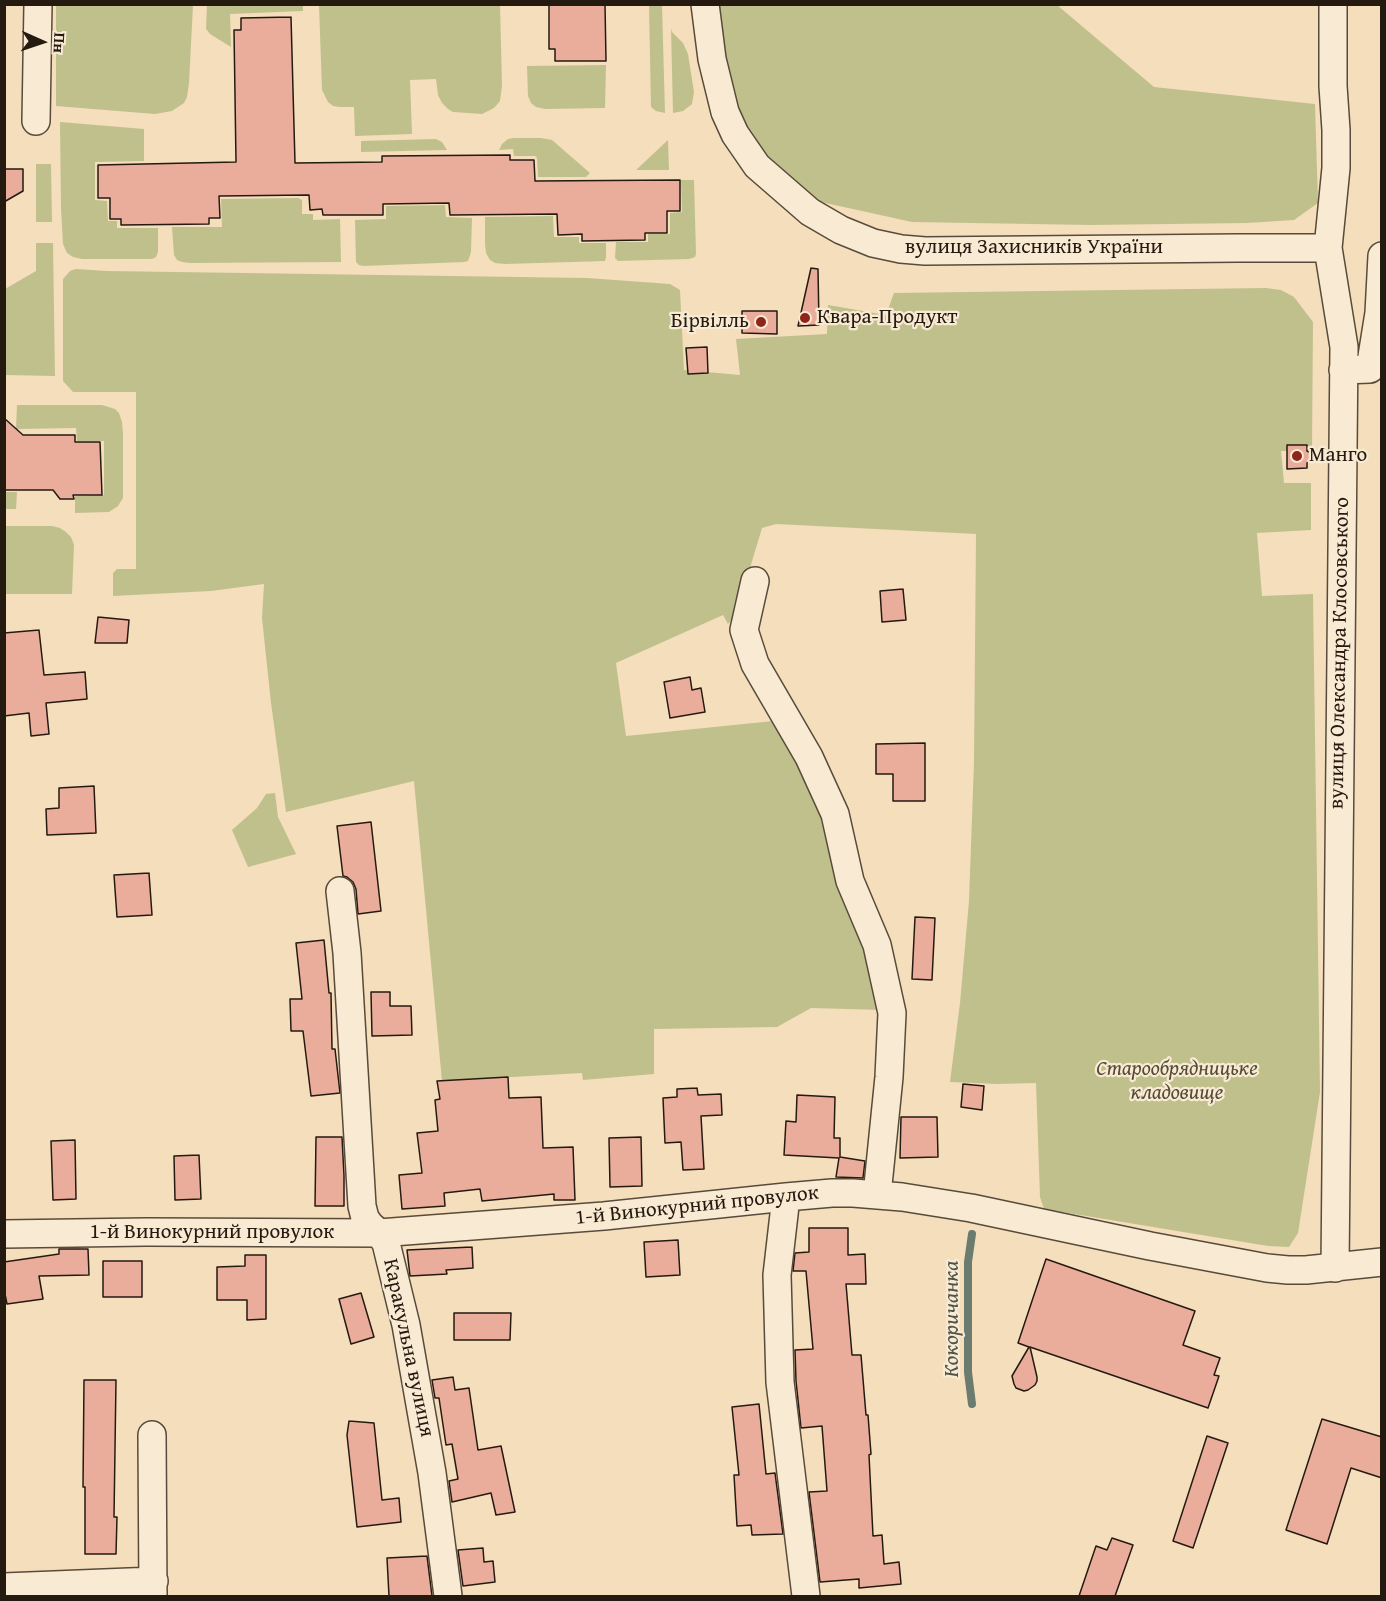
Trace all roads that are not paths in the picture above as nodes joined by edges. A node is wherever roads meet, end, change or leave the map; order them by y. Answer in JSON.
{"nodes":[{"id":1,"x":38,"y":4,"type":"edge"},
{"id":2,"x":705,"y":4,"type":"edge"},
{"id":3,"x":1334,"y":4,"type":"edge"},
{"id":4,"x":36,"y":121,"type":"dead end"},
{"id":5,"x":1328,"y":248,"type":"junction"},
{"id":6,"x":1382,"y":256,"type":"edge"},
{"id":7,"x":1343,"y":370,"type":"junction"},
{"id":8,"x":755,"y":581,"type":"dead end"},
{"id":9,"x":340,"y":891,"type":"dead end"},
{"id":10,"x":877,"y":1195,"type":"junction"},
{"id":11,"x":786,"y":1197,"type":"junction"},
{"id":12,"x":379,"y":1233,"type":"junction"},
{"id":13,"x":4,"y":1234,"type":"edge"},
{"id":14,"x":1382,"y":1262,"type":"edge"},
{"id":15,"x":1335,"y":1268,"type":"junction"},
{"id":16,"x":152,"y":1435,"type":"dead end"},
{"id":17,"x":4,"y":1587,"type":"edge"},
{"id":18,"x":153,"y":1589,"type":"edge"},
{"id":19,"x":448,"y":1596,"type":"edge"},
{"id":20,"x":806,"y":1596,"type":"edge"}],
"edges":[{"from":1,"to":4,"type":"street"},
{"from":2,"to":5,"type":"street","name":"вулиця Захисників України"},
{"from":3,"to":5,"type":"street","name":"вулиця Олександра Клосовського"},
{"from":5,"to":7,"type":"street","name":"вулиця Олександра Клосовського"},
{"from":6,"to":7,"type":"street"},
{"from":7,"to":15,"type":"street","name":"вулиця Олександра Клосовського"},
{"from":8,"to":10,"type":"street"},
{"from":9,"to":12,"type":"street","name":"Каракульна вулиця"},
{"from":10,"to":11,"type":"street","name":"1-й Винокурний провулок"},
{"from":10,"to":15,"type":"street","name":"1-й Винокурний провулок"},
{"from":11,"to":12,"type":"street","name":"1-й Винокурний провулок"},
{"from":11,"to":20,"type":"street"},
{"from":12,"to":13,"type":"street","name":"1-й Винокурний провулок"},
{"from":12,"to":19,"type":"street","name":"Каракульна вулиця"},
{"from":14,"to":15,"type":"street","name":"1-й Винокурний провулок"},
{"from":16,"to":18,"type":"street"},
{"from":17,"to":18,"type":"street"}]}
